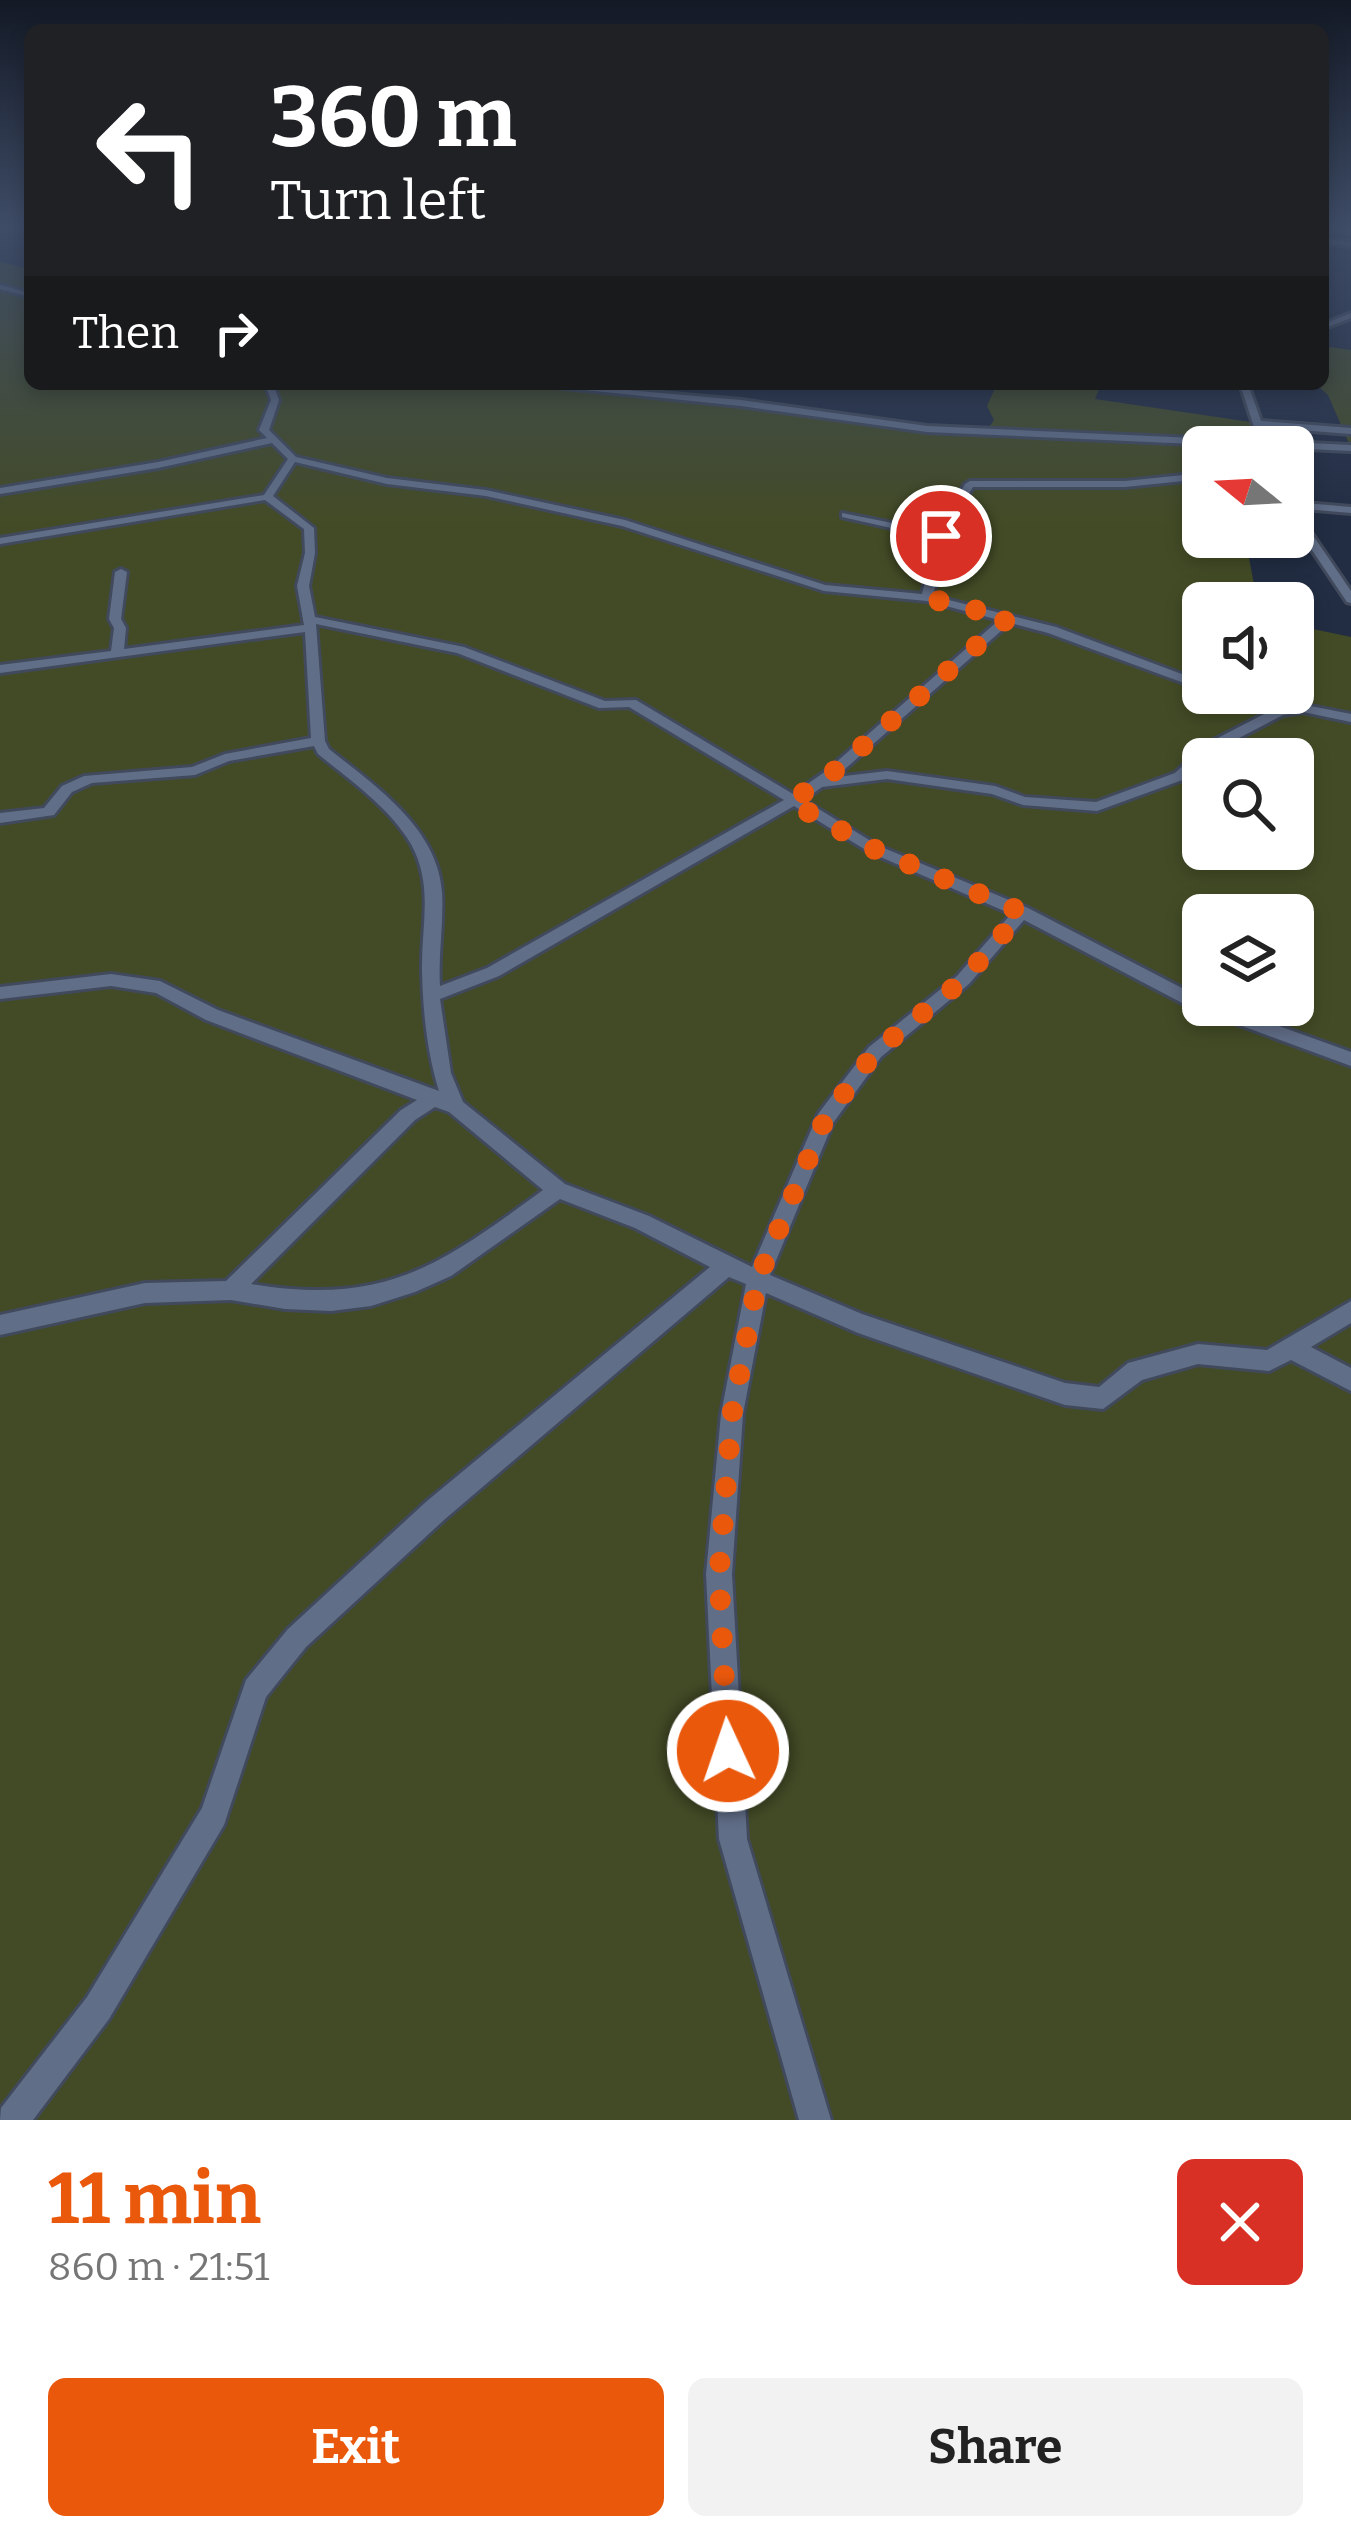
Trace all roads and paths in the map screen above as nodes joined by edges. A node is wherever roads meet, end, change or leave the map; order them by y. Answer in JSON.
{"nodes":[{"id":1,"x":1335,"y":326,"type":"edge"},
{"id":2,"x":1338,"y":337,"type":"dead end"},
{"id":3,"x":272,"y":390,"type":"edge"},
{"id":4,"x":593,"y":390,"type":"edge"},
{"id":5,"x":1246,"y":390,"type":"edge"},
{"id":6,"x":1258,"y":424,"type":"joint"},
{"id":7,"x":1351,"y":431,"type":"edge"},
{"id":8,"x":273,"y":440,"type":"junction"},
{"id":9,"x":1182,"y":440,"type":"edge"},
{"id":10,"x":1314,"y":446,"type":"edge"},
{"id":11,"x":1351,"y":448,"type":"edge"},
{"id":12,"x":293,"y":459,"type":"junction"},
{"id":13,"x":1182,"y":478,"type":"edge"},
{"id":14,"x":0,"y":490,"type":"edge"},
{"id":15,"x":267,"y":496,"type":"junction"},
{"id":16,"x":1314,"y":510,"type":"edge"},
{"id":17,"x":1351,"y":511,"type":"edge"},
{"id":18,"x":846,"y":514,"type":"dead end"},
{"id":19,"x":941,"y":536,"type":"junction"},
{"id":20,"x":0,"y":541,"type":"edge"},
{"id":21,"x":1314,"y":542,"type":"edge"},
{"id":22,"x":121,"y":572,"type":"dead end"},
{"id":23,"x":928,"y":598,"type":"junction"},
{"id":24,"x":1351,"y":600,"type":"edge"},
{"id":25,"x":1008,"y":618,"type":"junction"},
{"id":26,"x":310,"y":623,"type":"junction"},
{"id":27,"x":117,"y":652,"type":"junction"},
{"id":28,"x":0,"y":669,"type":"edge"},
{"id":29,"x":1182,"y":679,"type":"edge"},
{"id":30,"x":1314,"y":711,"type":"edge"},
{"id":31,"x":1274,"y":714,"type":"edge"},
{"id":32,"x":1351,"y":718,"type":"edge"},
{"id":33,"x":318,"y":741,"type":"junction"},
{"id":34,"x":812,"y":784,"type":"junction"},
{"id":35,"x":790,"y":802,"type":"junction"},
{"id":36,"x":0,"y":818,"type":"edge"},
{"id":37,"x":1022,"y":912,"type":"junction"},
{"id":38,"x":0,"y":993,"type":"edge"},
{"id":39,"x":435,"y":994,"type":"junction"},
{"id":40,"x":1351,"y":1059,"type":"edge"},
{"id":41,"x":444,"y":1099,"type":"junction"},
{"id":42,"x":558,"y":1190,"type":"junction"},
{"id":43,"x":728,"y":1266,"type":"junction"},
{"id":44,"x":758,"y":1279,"type":"junction"},
{"id":45,"x":231,"y":1289,"type":"junction"},
{"id":46,"x":1351,"y":1311,"type":"edge"},
{"id":47,"x":0,"y":1325,"type":"edge"},
{"id":48,"x":1293,"y":1349,"type":"junction"},
{"id":49,"x":1351,"y":1381,"type":"edge"},
{"id":50,"x":13,"y":2120,"type":"edge"},
{"id":51,"x":815,"y":2120,"type":"edge"}],
"edges":[{"from":1,"to":2,"type":"street"},
{"from":3,"to":8,"type":"street"},
{"from":4,"to":9,"type":"street"},
{"from":5,"to":6,"type":"street"},
{"from":6,"to":7,"type":"street"},
{"from":8,"to":12,"type":"street"},
{"from":8,"to":14,"type":"street"},
{"from":10,"to":11,"type":"street"},
{"from":12,"to":15,"type":"street"},
{"from":12,"to":23,"type":"street"},
{"from":13,"to":19,"type":"street"},
{"from":15,"to":20,"type":"street"},
{"from":15,"to":26,"type":"street"},
{"from":16,"to":17,"type":"street"},
{"from":18,"to":19,"type":"street"},
{"from":19,"to":23,"type":"street"},
{"from":21,"to":24,"type":"street"},
{"from":22,"to":27,"type":"street"},
{"from":23,"to":25,"type":"street"},
{"from":25,"to":29,"type":"street"},
{"from":25,"to":34,"type":"street"},
{"from":26,"to":27,"type":"street"},
{"from":26,"to":33,"type":"street"},
{"from":26,"to":35,"type":"street"},
{"from":27,"to":28,"type":"street"},
{"from":30,"to":32,"type":"street"},
{"from":31,"to":34,"type":"street"},
{"from":33,"to":36,"type":"street"},
{"from":33,"to":39,"type":"street"},
{"from":34,"to":35,"type":"street"},
{"from":35,"to":37,"type":"street"},
{"from":35,"to":39,"type":"street"},
{"from":37,"to":40,"type":"street"},
{"from":37,"to":44,"type":"street"},
{"from":38,"to":41,"type":"street"},
{"from":39,"to":41,"type":"street"},
{"from":41,"to":42,"type":"street"},
{"from":41,"to":45,"type":"street"},
{"from":42,"to":43,"type":"street"},
{"from":42,"to":45,"type":"street"},
{"from":43,"to":44,"type":"street"},
{"from":43,"to":50,"type":"street"},
{"from":44,"to":48,"type":"street"},
{"from":44,"to":51,"type":"street"},
{"from":45,"to":47,"type":"street"},
{"from":46,"to":48,"type":"street"},
{"from":48,"to":49,"type":"street"}]}
